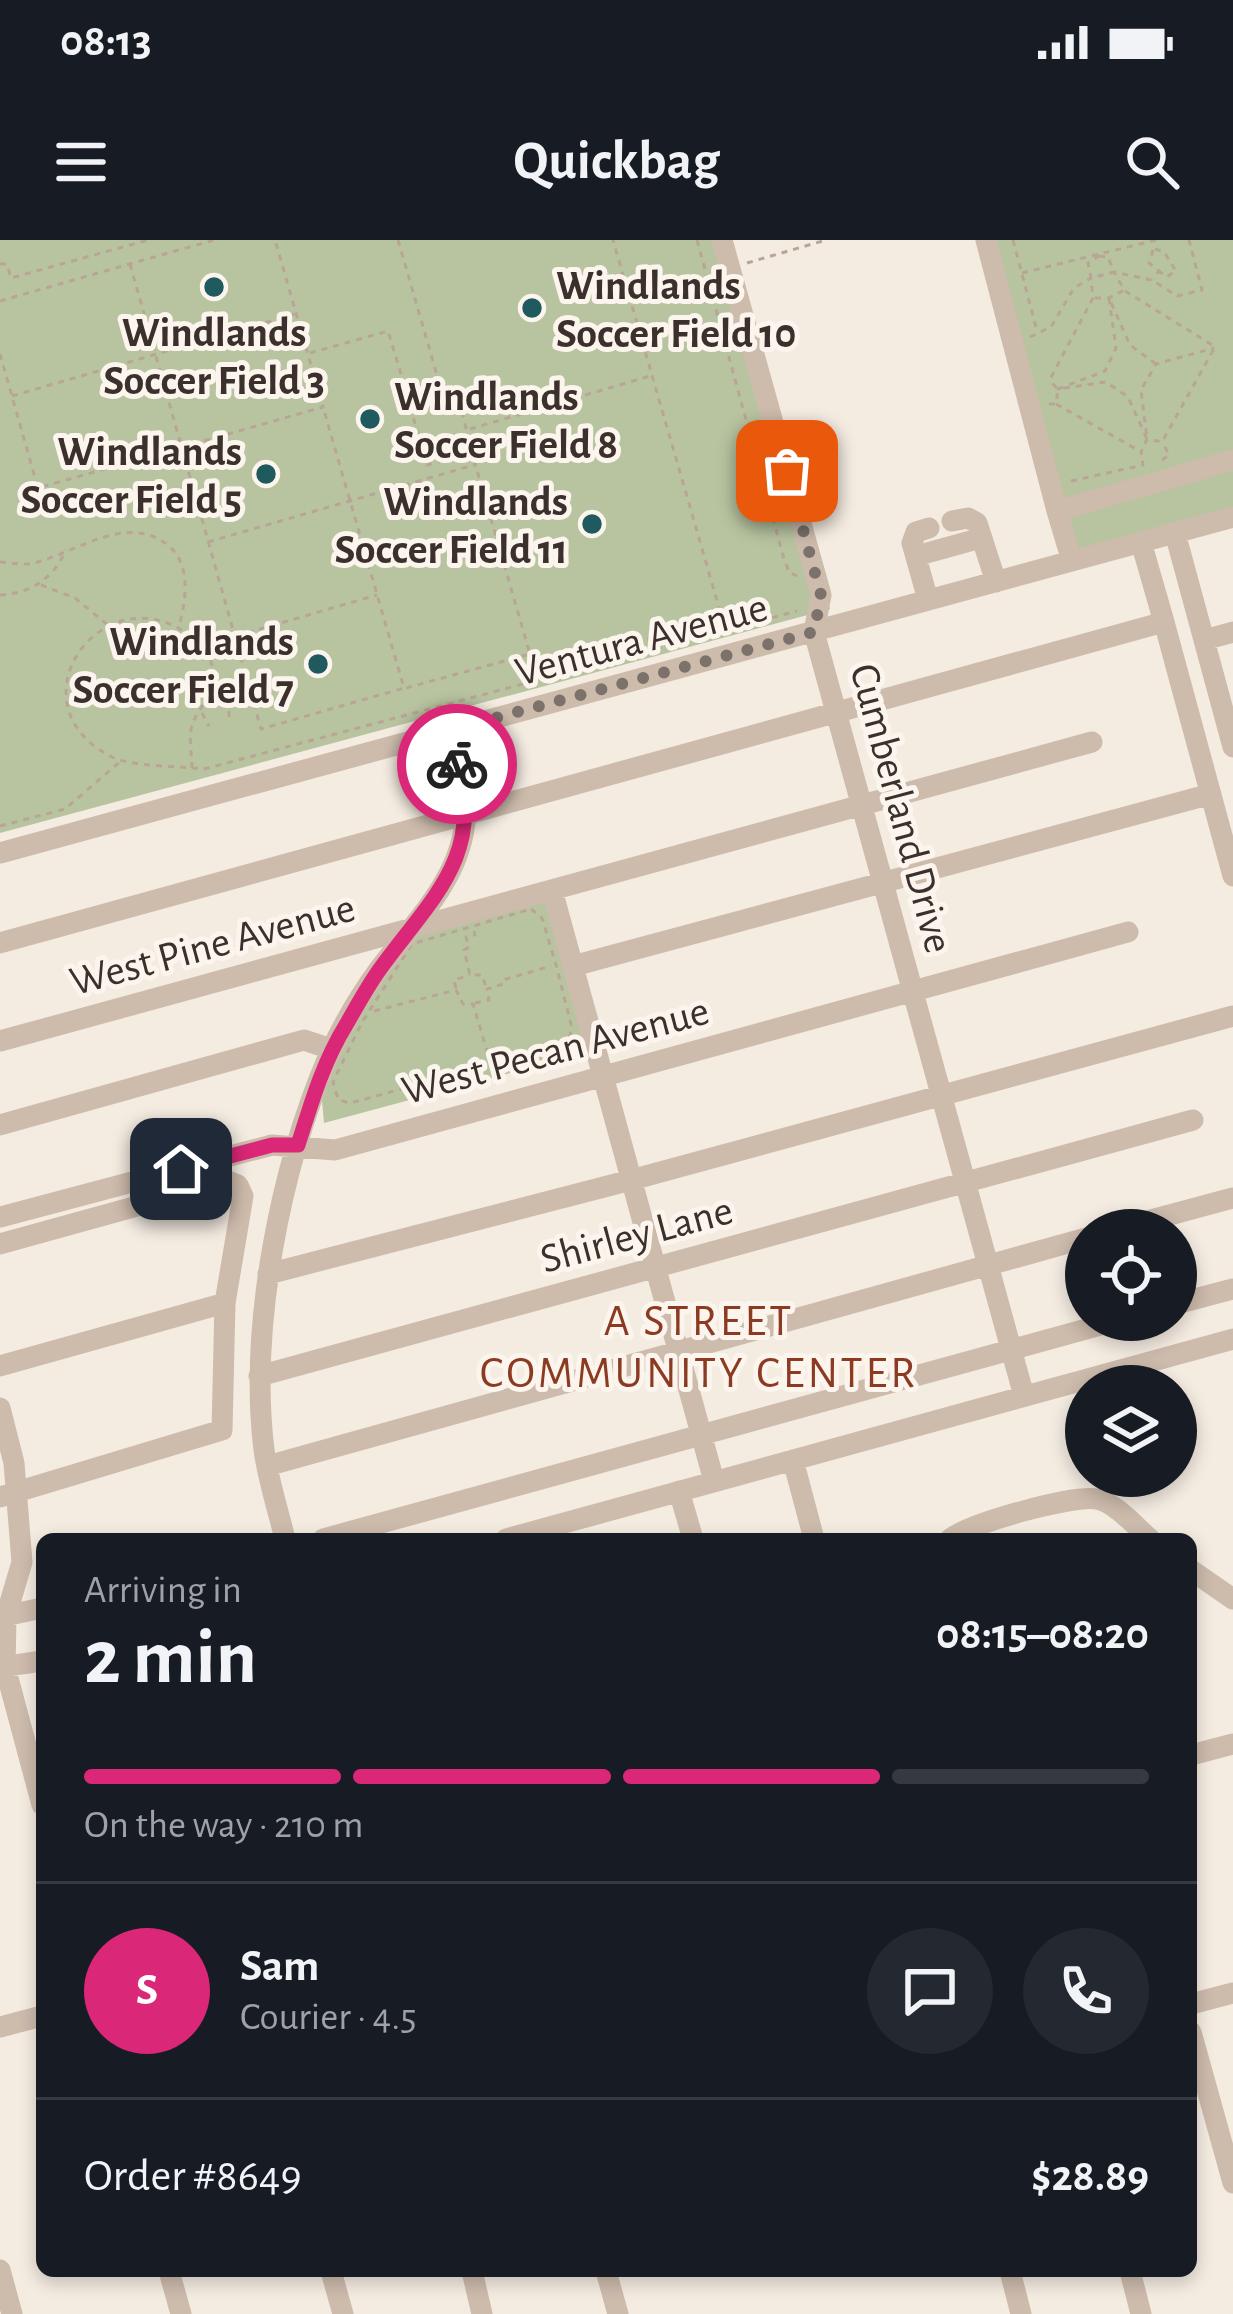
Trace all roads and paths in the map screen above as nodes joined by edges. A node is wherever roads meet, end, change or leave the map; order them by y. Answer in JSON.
{"nodes":[{"id":1,"x":148,"y":240,"type":"edge"},
{"id":2,"x":214,"y":240,"type":"edge"},
{"id":3,"x":275,"y":240,"type":"edge"},
{"id":4,"x":398,"y":240,"type":"edge"},
{"id":5,"x":614,"y":240,"type":"edge"},
{"id":6,"x":698,"y":240,"type":"edge"},
{"id":7,"x":722,"y":240,"type":"edge"},
{"id":8,"x":826,"y":240,"type":"edge"},
{"id":9,"x":986,"y":240,"type":"edge"},
{"id":10,"x":1012,"y":240,"type":"edge"},
{"id":11,"x":1189,"y":240,"type":"edge"},
{"id":12,"x":1155,"y":241,"type":"edge"},
{"id":13,"x":1154,"y":249,"type":"junction"},
{"id":14,"x":1099,"y":256,"type":"junction"},
{"id":15,"x":0,"y":264,"type":"edge"},
{"id":16,"x":130,"y":264,"type":"junction"},
{"id":17,"x":729,"y":266,"type":"junction"},
{"id":18,"x":1159,"y":271,"type":"junction"},
{"id":19,"x":1114,"y":272,"type":"junction"},
{"id":20,"x":1022,"y":273,"type":"junction"},
{"id":21,"x":1091,"y":278,"type":"junction"},
{"id":22,"x":1152,"y":280,"type":"junction"},
{"id":23,"x":1124,"y":290,"type":"junction"},
{"id":24,"x":1093,"y":298,"type":"junction"},
{"id":25,"x":1109,"y":298,"type":"junction"},
{"id":26,"x":0,"y":301,"type":"edge"},
{"id":27,"x":296,"y":314,"type":"junction"},
{"id":28,"x":1037,"y":332,"type":"junction"},
{"id":29,"x":1025,"y":341,"type":"dead end"},
{"id":30,"x":1215,"y":347,"type":"junction"},
{"id":31,"x":0,"y":354,"type":"edge"},
{"id":32,"x":308,"y":354,"type":"junction"},
{"id":33,"x":155,"y":355,"type":"junction"},
{"id":34,"x":1156,"y":364,"type":"junction"},
{"id":35,"x":652,"y":376,"type":"junction"},
{"id":36,"x":1049,"y":381,"type":"junction"},
{"id":37,"x":1038,"y":386,"type":"dead end"},
{"id":38,"x":1058,"y":389,"type":"junction"},
{"id":39,"x":12,"y":396,"type":"junction"},
{"id":40,"x":446,"y":404,"type":"junction"},
{"id":41,"x":1056,"y":404,"type":"junction"},
{"id":42,"x":1043,"y":405,"type":"dead end"},
{"id":43,"x":323,"y":406,"type":"junction"},
{"id":44,"x":412,"y":413,"type":"junction"},
{"id":45,"x":466,"y":430,"type":"junction"},
{"id":46,"x":1147,"y":439,"type":"junction"},
{"id":47,"x":1162,"y":442,"type":"junction"},
{"id":48,"x":181,"y":447,"type":"junction"},
{"id":49,"x":1141,"y":452,"type":"junction"},
{"id":50,"x":472,"y":453,"type":"junction"},
{"id":51,"x":1169,"y":455,"type":"dead end"},
{"id":52,"x":1233,"y":460,"type":"edge"},
{"id":53,"x":476,"y":465,"type":"junction"},
{"id":54,"x":1065,"y":482,"type":"dead end"},
{"id":55,"x":350,"y":501,"type":"junction"},
{"id":56,"x":1058,"y":511,"type":"junction"},
{"id":57,"x":1233,"y":517,"type":"edge"},
{"id":58,"x":952,"y":521,"type":"dead end"},
{"id":59,"x":929,"y":528,"type":"dead end"},
{"id":60,"x":1174,"y":533,"type":"junction"},
{"id":61,"x":981,"y":538,"type":"junction"},
{"id":62,"x":208,"y":542,"type":"junction"},
{"id":63,"x":1142,"y":542,"type":"junction"},
{"id":64,"x":66,"y":549,"type":"junction"},
{"id":65,"x":916,"y":556,"type":"junction"},
{"id":66,"x":1072,"y":561,"type":"junction"},
{"id":67,"x":0,"y":562,"type":"edge"},
{"id":68,"x":804,"y":580,"type":"dead end"},
{"id":69,"x":996,"y":582,"type":"junction"},
{"id":70,"x":39,"y":585,"type":"junction"},
{"id":71,"x":0,"y":595,"type":"edge"},
{"id":72,"x":377,"y":595,"type":"junction"},
{"id":73,"x":928,"y":601,"type":"junction"},
{"id":74,"x":815,"y":620,"type":"junction"},
{"id":75,"x":1164,"y":622,"type":"junction"},
{"id":76,"x":110,"y":627,"type":"junction"},
{"id":77,"x":178,"y":628,"type":"junction"},
{"id":78,"x":1233,"y":632,"type":"edge"},
{"id":79,"x":235,"y":637,"type":"junction"},
{"id":80,"x":1204,"y":640,"type":"junction"},
{"id":81,"x":530,"y":654,"type":"junction"},
{"id":82,"x":404,"y":688,"type":"junction"},
{"id":83,"x":214,"y":692,"type":"junction"},
{"id":84,"x":201,"y":711,"type":"junction"},
{"id":85,"x":836,"y":714,"type":"junction"},
{"id":86,"x":229,"y":719,"type":"dead end"},
{"id":87,"x":209,"y":726,"type":"dead end"},
{"id":88,"x":447,"y":731,"type":"junction"},
{"id":89,"x":1092,"y":742,"type":"dead end"},
{"id":90,"x":1233,"y":747,"type":"edge"},
{"id":91,"x":122,"y":760,"type":"junction"},
{"id":92,"x":192,"y":768,"type":"junction"},
{"id":93,"x":1210,"y":794,"type":"junction"},
{"id":94,"x":861,"y":805,"type":"junction"},
{"id":95,"x":465,"y":817,"type":"junction"},
{"id":96,"x":0,"y":826,"type":"edge"},
{"id":97,"x":0,"y":853,"type":"edge"},
{"id":98,"x":1233,"y":876,"type":"edge"},
{"id":99,"x":883,"y":884,"type":"junction"},
{"id":100,"x":552,"y":890,"type":"junction"},
{"id":101,"x":470,"y":919,"type":"junction"},
{"id":102,"x":413,"y":928,"type":"junction"},
{"id":103,"x":1129,"y":932,"type":"dead end"},
{"id":104,"x":0,"y":943,"type":"edge"},
{"id":105,"x":567,"y":964,"type":"junction"},
{"id":106,"x":470,"y":975,"type":"junction"},
{"id":107,"x":487,"y":988,"type":"junction"},
{"id":108,"x":456,"y":990,"type":"junction"},
{"id":109,"x":913,"y":992,"type":"junction"},
{"id":110,"x":473,"y":1004,"type":"junction"},
{"id":111,"x":362,"y":1011,"type":"junction"},
{"id":112,"x":1233,"y":1016,"type":"edge"},
{"id":113,"x":0,"y":1041,"type":"edge"},
{"id":114,"x":332,"y":1049,"type":"junction"},
{"id":115,"x":491,"y":1063,"type":"junction"},
{"id":116,"x":603,"y":1076,"type":"junction"},
{"id":117,"x":940,"y":1093,"type":"junction"},
{"id":118,"x":503,"y":1103,"type":"junction"},
{"id":119,"x":1193,"y":1120,"type":"dead end"},
{"id":120,"x":0,"y":1125,"type":"edge"},
{"id":121,"x":298,"y":1145,"type":"junction"},
{"id":122,"x":632,"y":1180,"type":"junction"},
{"id":123,"x":965,"y":1184,"type":"junction"},
{"id":124,"x":1233,"y":1198,"type":"edge"},
{"id":125,"x":1192,"y":1209,"type":"edge"},
{"id":126,"x":0,"y":1217,"type":"edge"},
{"id":127,"x":0,"y":1244,"type":"edge"},
{"id":128,"x":1065,"y":1244,"type":"edge"},
{"id":129,"x":987,"y":1264,"type":"junction"},
{"id":130,"x":655,"y":1268,"type":"junction"},
{"id":131,"x":268,"y":1274,"type":"junction"},
{"id":132,"x":1233,"y":1289,"type":"edge"},
{"id":133,"x":1197,"y":1298,"type":"edge"},
{"id":134,"x":225,"y":1303,"type":"junction"},
{"id":135,"x":1065,"y":1335,"type":"edge"},
{"id":136,"x":1233,"y":1339,"type":"edge"},
{"id":137,"x":1011,"y":1350,"type":"junction"},
{"id":138,"x":678,"y":1351,"type":"junction"},
{"id":139,"x":0,"y":1366,"type":"edge"},
{"id":140,"x":259,"y":1376,"type":"junction"},
{"id":141,"x":1024,"y":1396,"type":"junction"},
{"id":142,"x":0,"y":1408,"type":"edge"},
{"id":143,"x":701,"y":1435,"type":"junction"},
{"id":144,"x":793,"y":1460,"type":"junction"},
{"id":145,"x":268,"y":1466,"type":"junction"},
{"id":146,"x":714,"y":1481,"type":"junction"},
{"id":147,"x":680,"y":1491,"type":"junction"},
{"id":148,"x":8,"y":1493,"type":"edge"},
{"id":149,"x":284,"y":1533,"type":"edge"},
{"id":150,"x":345,"y":1533,"type":"edge"},
{"id":151,"x":528,"y":1533,"type":"edge"},
{"id":152,"x":692,"y":1533,"type":"edge"},
{"id":153,"x":812,"y":1533,"type":"edge"},
{"id":154,"x":960,"y":1533,"type":"edge"},
{"id":155,"x":1143,"y":1533,"type":"edge"},
{"id":156,"x":1197,"y":1574,"type":"edge"},
{"id":157,"x":1233,"y":1599,"type":"edge"},
{"id":158,"x":36,"y":1609,"type":"edge"},
{"id":159,"x":3,"y":1617,"type":"edge"},
{"id":160,"x":36,"y":1661,"type":"edge"},
{"id":161,"x":2,"y":1667,"type":"edge"},
{"id":162,"x":1233,"y":1744,"type":"edge"},
{"id":163,"x":1197,"y":1753,"type":"edge"},
{"id":164,"x":36,"y":1784,"type":"edge"},
{"id":165,"x":1233,"y":1993,"type":"edge"},
{"id":166,"x":1197,"y":2002,"type":"edge"},
{"id":167,"x":36,"y":2018,"type":"edge"},
{"id":168,"x":0,"y":2027,"type":"edge"},
{"id":169,"x":1197,"y":2054,"type":"edge"},
{"id":170,"x":1233,"y":2183,"type":"edge"},
{"id":171,"x":0,"y":2270,"type":"edge"},
{"id":172,"x":171,"y":2277,"type":"edge"},
{"id":173,"x":333,"y":2277,"type":"edge"},
{"id":174,"x":473,"y":2277,"type":"edge"},
{"id":175,"x":608,"y":2277,"type":"edge"},
{"id":176,"x":1012,"y":2277,"type":"edge"},
{"id":177,"x":1132,"y":2277,"type":"edge"},
{"id":178,"x":12,"y":2314,"type":"edge"},
{"id":179,"x":181,"y":2314,"type":"edge"},
{"id":180,"x":343,"y":2314,"type":"edge"},
{"id":181,"x":482,"y":2314,"type":"edge"},
{"id":182,"x":618,"y":2314,"type":"edge"},
{"id":183,"x":1022,"y":2314,"type":"edge"},
{"id":184,"x":1141,"y":2314,"type":"edge"}],
"edges":[{"from":1,"to":15,"type":"path"},
{"from":2,"to":16,"type":"path"},
{"from":3,"to":27,"type":"path"},
{"from":4,"to":40,"type":"path"},
{"from":5,"to":35,"type":"path"},
{"from":6,"to":68,"type":"path"},
{"from":7,"to":17,"type":"street","name":"Cumberland Drive"},
{"from":8,"to":17,"type":"path"},
{"from":9,"to":56,"type":"street"},
{"from":10,"to":20,"type":"path"},
{"from":11,"to":22,"type":"path"},
{"from":12,"to":13,"type":"path"},
{"from":12,"to":14,"type":"path"},
{"from":13,"to":18,"type":"path"},
{"from":13,"to":18,"type":"path"},
{"from":14,"to":19,"type":"path"},
{"from":14,"to":20,"type":"path"},
{"from":14,"to":21,"type":"path"},
{"from":16,"to":26,"type":"path"},
{"from":16,"to":33,"type":"path"},
{"from":17,"to":74,"type":"street","name":"Cumberland Drive"},
{"from":18,"to":22,"type":"path"},
{"from":19,"to":21,"type":"path"},
{"from":19,"to":22,"type":"path"},
{"from":19,"to":23,"type":"path"},
{"from":20,"to":28,"type":"path"},
{"from":21,"to":24,"type":"path"},
{"from":21,"to":28,"type":"path"},
{"from":23,"to":25,"type":"path"},
{"from":23,"to":30,"type":"path"},
{"from":24,"to":25,"type":"path"},
{"from":24,"to":36,"type":"path"},
{"from":25,"to":34,"type":"path"},
{"from":25,"to":38,"type":"path"},
{"from":27,"to":32,"type":"path"},
{"from":27,"to":33,"type":"path"},
{"from":28,"to":29,"type":"path"},
{"from":30,"to":34,"type":"path"},
{"from":30,"to":47,"type":"path"},
{"from":31,"to":39,"type":"path"},
{"from":32,"to":43,"type":"path"},
{"from":32,"to":44,"type":"path"},
{"from":33,"to":39,"type":"path"},
{"from":33,"to":48,"type":"path"},
{"from":34,"to":46,"type":"path"},
{"from":35,"to":45,"type":"path"},
{"from":35,"to":81,"type":"path"},
{"from":36,"to":37,"type":"path"},
{"from":36,"to":38,"type":"path"},
{"from":38,"to":41,"type":"path"},
{"from":38,"to":46,"type":"path"},
{"from":39,"to":48,"type":"path"},
{"from":40,"to":44,"type":"path"},
{"from":40,"to":45,"type":"path"},
{"from":41,"to":42,"type":"path"},
{"from":41,"to":49,"type":"path"},
{"from":43,"to":48,"type":"path"},
{"from":43,"to":55,"type":"path"},
{"from":44,"to":50,"type":"path"},
{"from":45,"to":50,"type":"path"},
{"from":46,"to":47,"type":"path"},
{"from":46,"to":49,"type":"path"},
{"from":47,"to":51,"type":"path"},
{"from":48,"to":62,"type":"path"},
{"from":49,"to":54,"type":"path"},
{"from":50,"to":53,"type":"path"},
{"from":52,"to":56,"type":"street"},
{"from":53,"to":55,"type":"path"},
{"from":53,"to":81,"type":"path"},
{"from":55,"to":62,"type":"path"},
{"from":55,"to":72,"type":"path"},
{"from":56,"to":66,"type":"street"},
{"from":57,"to":60,"type":"street","name":"Ventura Avenue"},
{"from":58,"to":61,"type":"street"},
{"from":59,"to":65,"type":"street"},
{"from":60,"to":63,"type":"street","name":"Ventura Avenue"},
{"from":60,"to":80,"type":"street"},
{"from":61,"to":65,"type":"street"},
{"from":61,"to":69,"type":"street"},
{"from":62,"to":79,"type":"path"},
{"from":63,"to":66,"type":"street","name":"Ventura Avenue"},
{"from":63,"to":75,"type":"street"},
{"from":64,"to":67,"type":"path"},
{"from":64,"to":70,"type":"path"},
{"from":64,"to":77,"type":"path"},
{"from":65,"to":73,"type":"street"},
{"from":66,"to":69,"type":"street","name":"Ventura Avenue"},
{"from":69,"to":73,"type":"street","name":"Ventura Avenue"},
{"from":70,"to":71,"type":"path"},
{"from":70,"to":76,"type":"path"},
{"from":72,"to":79,"type":"path"},
{"from":72,"to":82,"type":"path"},
{"from":73,"to":74,"type":"street","name":"Ventura Avenue"},
{"from":74,"to":85,"type":"street","name":"Cumberland Drive"},
{"from":74,"to":88,"type":"street","name":"Ventura Avenue"},
{"from":74,"to":92,"type":"path"},
{"from":75,"to":85,"type":"street"},
{"from":75,"to":93,"type":"street"},
{"from":76,"to":77,"type":"path"},
{"from":76,"to":91,"type":"path"},
{"from":77,"to":83,"type":"path"},
{"from":78,"to":80,"type":"street"},
{"from":79,"to":82,"type":"path"},
{"from":80,"to":90,"type":"street"},
{"from":81,"to":82,"type":"path"},
{"from":83,"to":84,"type":"path"},
{"from":83,"to":86,"type":"path"},
{"from":84,"to":87,"type":"path"},
{"from":84,"to":92,"type":"path"},
{"from":85,"to":94,"type":"street","name":"Cumberland Drive"},
{"from":85,"to":95,"type":"street"},
{"from":88,"to":95,"type":"street"},
{"from":88,"to":97,"type":"street","name":"Ventura Avenue"},
{"from":89,"to":94,"type":"street","name":"West Pine Avenue"},
{"from":91,"to":92,"type":"path"},
{"from":91,"to":96,"type":"path"},
{"from":93,"to":98,"type":"street"},
{"from":93,"to":99,"type":"street"},
{"from":94,"to":99,"type":"street","name":"Cumberland Drive"},
{"from":94,"to":100,"type":"street","name":"West Pine Avenue"},
{"from":95,"to":102,"type":"street"},
{"from":95,"to":104,"type":"street"},
{"from":99,"to":105,"type":"street"},
{"from":99,"to":109,"type":"street","name":"Cumberland Drive"},
{"from":100,"to":101,"type":"street","name":"West Pine Avenue"},
{"from":100,"to":105,"type":"street"},
{"from":101,"to":102,"type":"street","name":"West Pine Avenue"},
{"from":101,"to":105,"type":"path"},
{"from":101,"to":106,"type":"path"},
{"from":101,"to":111,"type":"path"},
{"from":102,"to":111,"type":"street"},
{"from":102,"to":113,"type":"street","name":"West Pine Avenue"},
{"from":103,"to":109,"type":"street","name":"West Pecan Avenue"},
{"from":105,"to":107,"type":"path"},
{"from":105,"to":115,"type":"path"},
{"from":105,"to":116,"type":"street"},
{"from":106,"to":107,"type":"path"},
{"from":106,"to":108,"type":"path"},
{"from":107,"to":110,"type":"path"},
{"from":108,"to":110,"type":"path"},
{"from":108,"to":111,"type":"path"},
{"from":109,"to":116,"type":"street","name":"West Pecan Avenue"},
{"from":109,"to":117,"type":"street","name":"Cumberland Drive"},
{"from":110,"to":115,"type":"path"},
{"from":111,"to":114,"type":"street"},
{"from":111,"to":115,"type":"path"},
{"from":112,"to":117,"type":"street"},
{"from":114,"to":120,"type":"street"},
{"from":114,"to":121,"type":"street"},
{"from":115,"to":118,"type":"path"},
{"from":116,"to":118,"type":"street","name":"West Pecan Avenue"},
{"from":116,"to":122,"type":"street"},
{"from":117,"to":122,"type":"street"},
{"from":117,"to":123,"type":"street","name":"Cumberland Drive"},
{"from":118,"to":121,"type":"street","name":"West Pecan Avenue"},
{"from":119,"to":123,"type":"street","name":"Shirley Lane"},
{"from":121,"to":126,"type":"street","name":"West Pecan Avenue"},
{"from":121,"to":131,"type":"street"},
{"from":122,"to":130,"type":"street"},
{"from":122,"to":131,"type":"street"},
{"from":123,"to":129,"type":"street","name":"Cumberland Drive"},
{"from":123,"to":130,"type":"street","name":"Shirley Lane"},
{"from":124,"to":125,"type":"street"},
{"from":127,"to":134,"type":"street"},
{"from":128,"to":129,"type":"street"},
{"from":129,"to":137,"type":"street","name":"Cumberland Drive"},
{"from":129,"to":138,"type":"street"},
{"from":130,"to":138,"type":"street"},
{"from":130,"to":140,"type":"street","name":"Shirley Lane"},
{"from":131,"to":140,"type":"street"},
{"from":132,"to":133,"type":"street"},
{"from":134,"to":139,"type":"street"},
{"from":134,"to":148,"type":"street"},
{"from":135,"to":137,"type":"street"},
{"from":136,"to":141,"type":"street"},
{"from":137,"to":141,"type":"street","name":"Cumberland Drive"},
{"from":137,"to":143,"type":"street"},
{"from":138,"to":143,"type":"street"},
{"from":138,"to":145,"type":"street"},
{"from":140,"to":145,"type":"street"},
{"from":141,"to":144,"type":"street"},
{"from":142,"to":148,"type":"street"},
{"from":143,"to":146,"type":"street"},
{"from":143,"to":150,"type":"street"},
{"from":144,"to":146,"type":"street"},
{"from":144,"to":153,"type":"street"},
{"from":145,"to":149,"type":"street"},
{"from":146,"to":147,"type":"street"},
{"from":147,"to":151,"type":"street"},
{"from":147,"to":152,"type":"street"},
{"from":148,"to":159,"type":"street"},
{"from":154,"to":155,"type":"street"},
{"from":156,"to":157,"type":"street"},
{"from":158,"to":159,"type":"street"},
{"from":159,"to":161,"type":"street"},
{"from":160,"to":161,"type":"street"},
{"from":161,"to":164,"type":"street"},
{"from":162,"to":163,"type":"street"},
{"from":165,"to":166,"type":"street"},
{"from":167,"to":168,"type":"street"},
{"from":169,"to":170,"type":"street"},
{"from":171,"to":178,"type":"street"},
{"from":172,"to":179,"type":"street"},
{"from":173,"to":180,"type":"street"},
{"from":174,"to":181,"type":"street"},
{"from":175,"to":182,"type":"street"},
{"from":176,"to":183,"type":"street"},
{"from":177,"to":184,"type":"street"}]}
